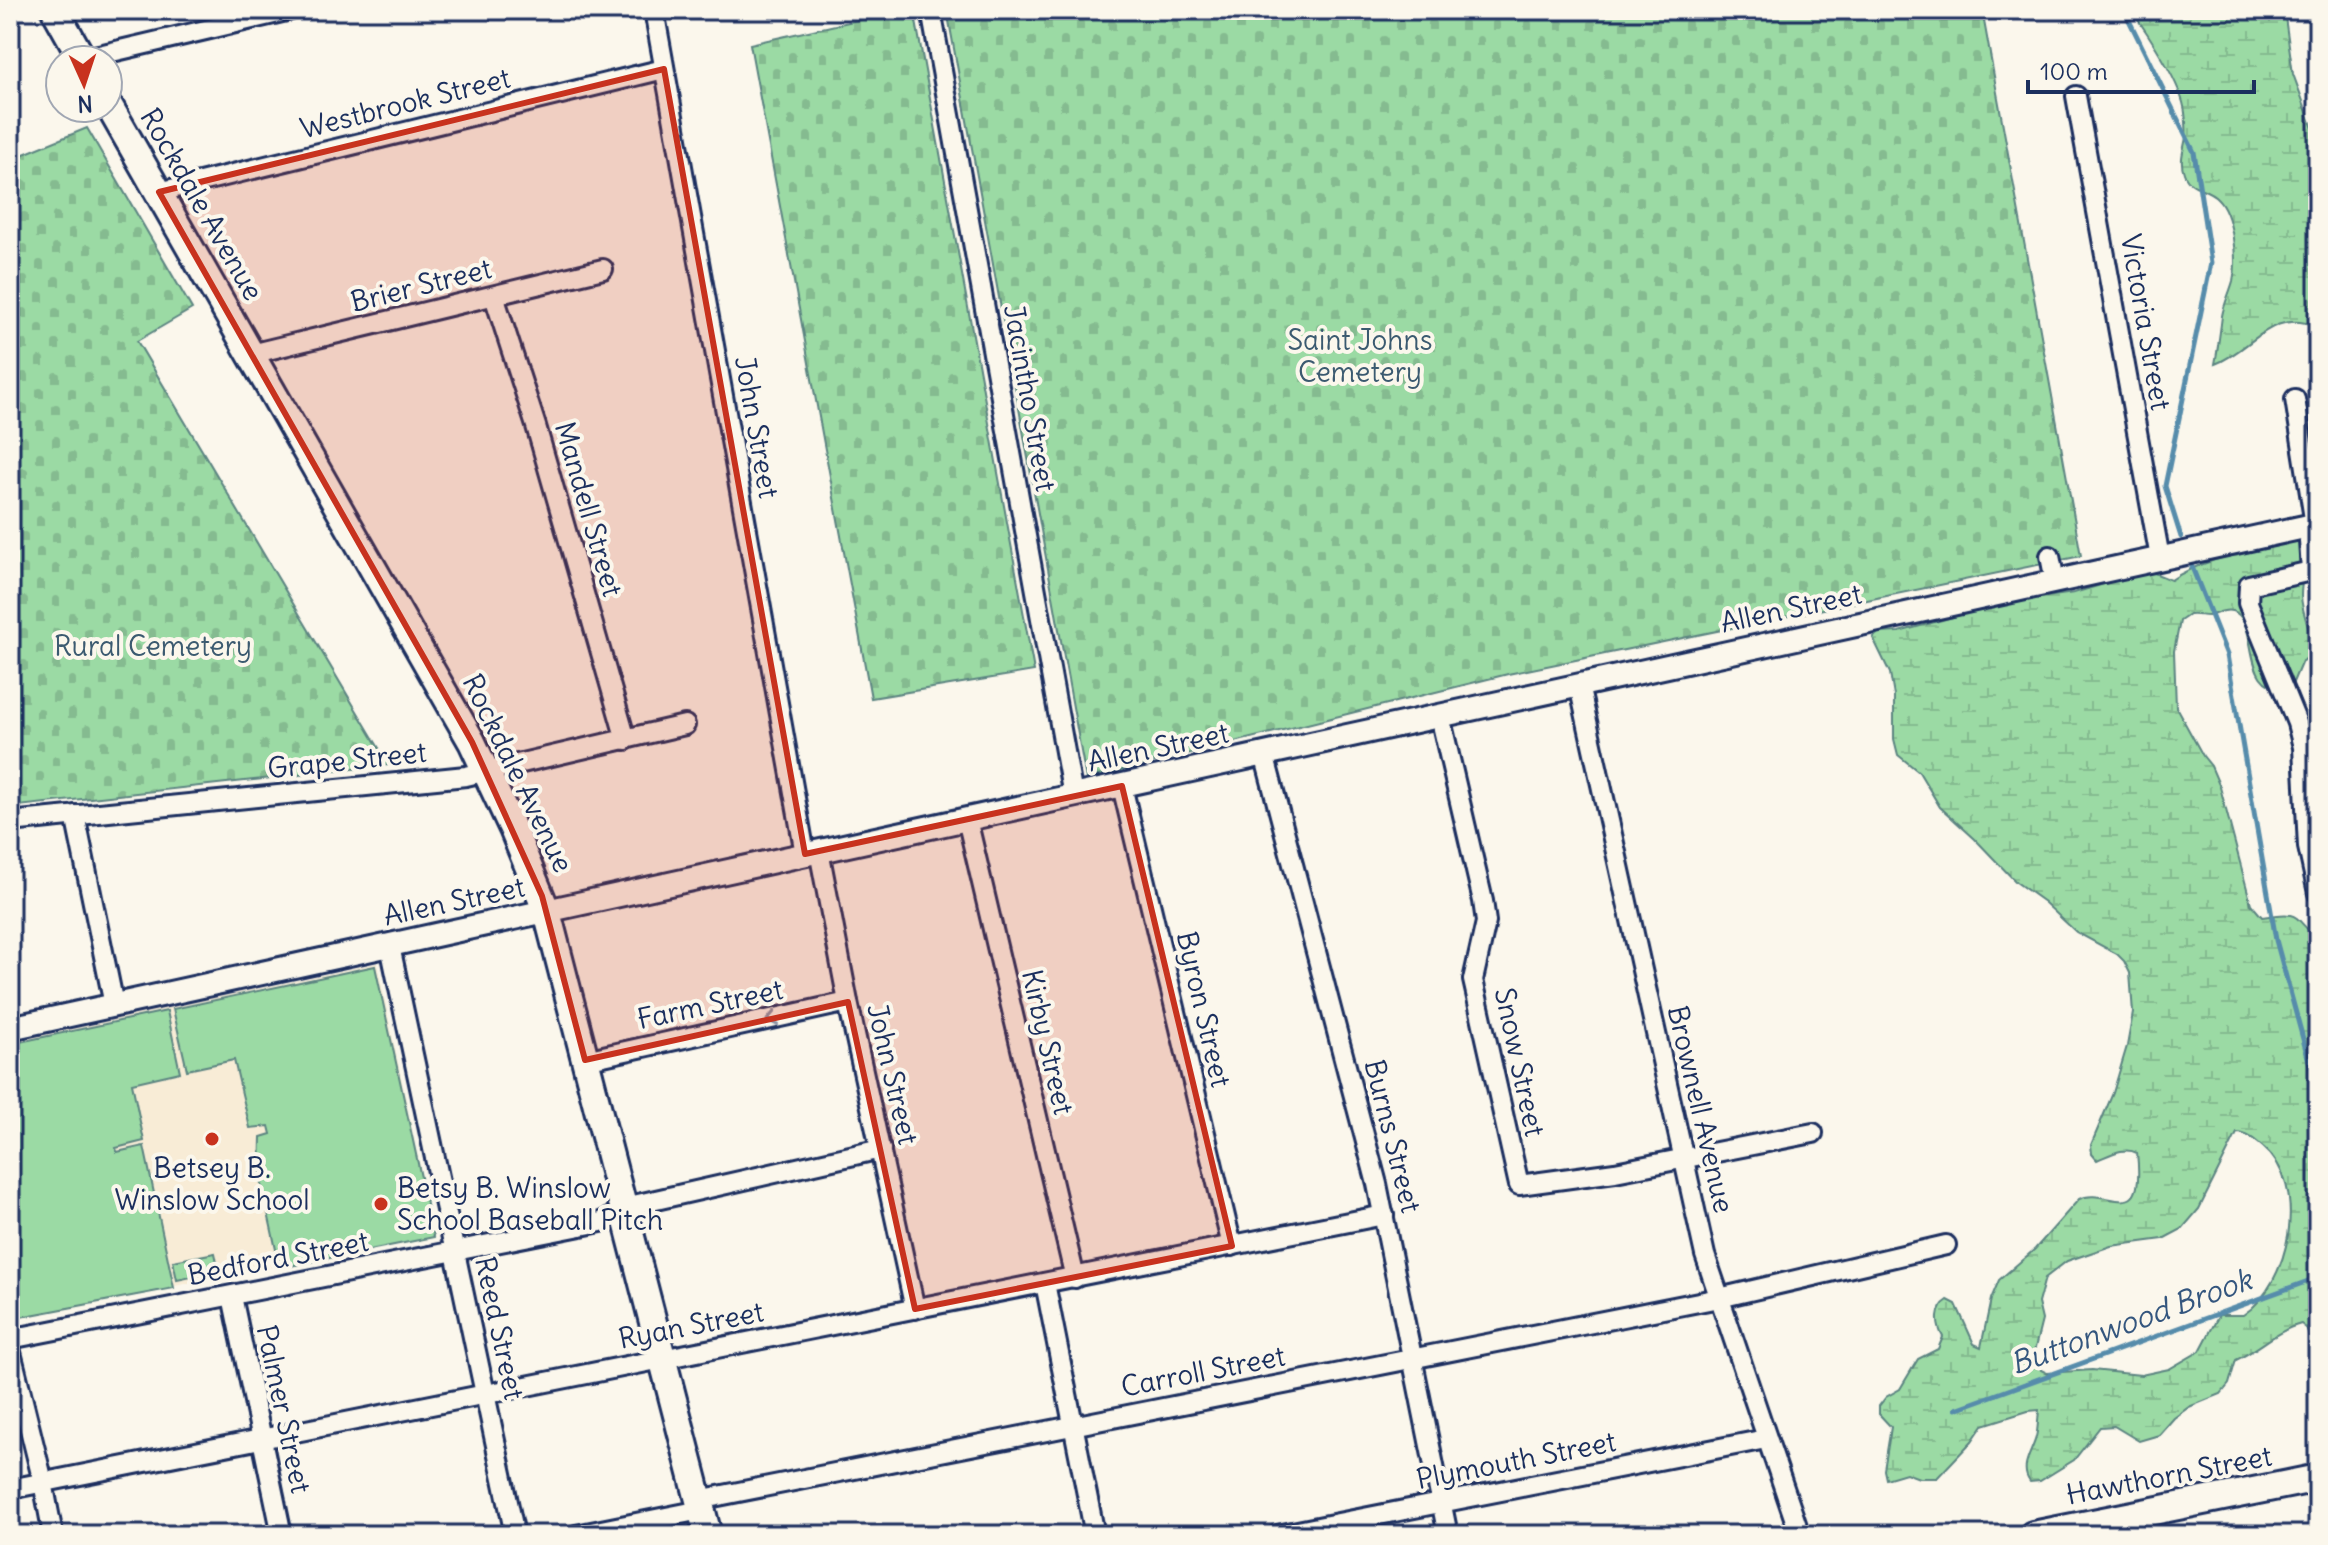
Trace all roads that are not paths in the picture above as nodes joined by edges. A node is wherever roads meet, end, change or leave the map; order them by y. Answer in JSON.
{"nodes":[{"id":1,"x":55,"y":10,"type":"edge"},
{"id":2,"x":291,"y":10,"type":"edge"},
{"id":3,"x":654,"y":10,"type":"edge"},
{"id":4,"x":931,"y":10,"type":"edge"},
{"id":5,"x":73,"y":44,"type":"edge"},
{"id":6,"x":124,"y":50,"type":"edge"},
{"id":7,"x":664,"y":69,"type":"junction"},
{"id":8,"x":2076,"y":96,"type":"dead end"},
{"id":9,"x":120,"y":124,"type":"edge"},
{"id":10,"x":159,"y":192,"type":"junction"},
{"id":11,"x":603,"y":269,"type":"dead end"},
{"id":12,"x":494,"y":296,"type":"junction"},
{"id":13,"x":251,"y":354,"type":"junction"},
{"id":14,"x":2295,"y":399,"type":"dead end"},
{"id":15,"x":2316,"y":524,"type":"edge"},
{"id":16,"x":2050,"y":556,"type":"dead end"},
{"id":17,"x":2160,"y":558,"type":"junction"},
{"id":18,"x":2055,"y":581,"type":"junction"},
{"id":19,"x":1579,"y":685,"type":"junction"},
{"id":20,"x":1440,"y":716,"type":"junction"},
{"id":21,"x":685,"y":725,"type":"dead end"},
{"id":22,"x":626,"y":740,"type":"junction"},
{"id":23,"x":1264,"y":754,"type":"junction"},
{"id":24,"x":486,"y":771,"type":"junction"},
{"id":25,"x":1122,"y":786,"type":"junction"},
{"id":26,"x":1073,"y":796,"type":"junction"},
{"id":27,"x":75,"y":815,"type":"junction"},
{"id":28,"x":967,"y":819,"type":"junction"},
{"id":29,"x":10,"y":822,"type":"edge"},
{"id":30,"x":812,"y":852,"type":"junction"},
{"id":31,"x":2318,"y":893,"type":"edge"},
{"id":32,"x":547,"y":912,"type":"junction"},
{"id":33,"x":390,"y":946,"type":"junction"},
{"id":34,"x":848,"y":1002,"type":"junction"},
{"id":35,"x":114,"y":1005,"type":"junction"},
{"id":36,"x":10,"y":1028,"type":"edge"},
{"id":37,"x":585,"y":1060,"type":"junction"},
{"id":38,"x":1813,"y":1133,"type":"dead end"},
{"id":39,"x":881,"y":1149,"type":"junction"},
{"id":40,"x":1683,"y":1158,"type":"junction"},
{"id":41,"x":623,"y":1212,"type":"junction"},
{"id":42,"x":1384,"y":1215,"type":"junction"},
{"id":43,"x":1946,"y":1245,"type":"dead end"},
{"id":44,"x":1232,"y":1246,"type":"junction"},
{"id":45,"x":455,"y":1252,"type":"junction"},
{"id":46,"x":1075,"y":1278,"type":"junction"},
{"id":47,"x":1045,"y":1283,"type":"junction"},
{"id":48,"x":232,"y":1296,"type":"junction"},
{"id":49,"x":1719,"y":1298,"type":"junction"},
{"id":50,"x":915,"y":1309,"type":"junction"},
{"id":51,"x":10,"y":1339,"type":"edge"},
{"id":52,"x":10,"y":1348,"type":"edge"},
{"id":53,"x":661,"y":1359,"type":"junction"},
{"id":54,"x":1413,"y":1359,"type":"junction"},
{"id":55,"x":486,"y":1394,"type":"junction"},
{"id":56,"x":1073,"y":1425,"type":"junction"},
{"id":57,"x":262,"y":1439,"type":"junction"},
{"id":58,"x":1766,"y":1439,"type":"junction"},
{"id":59,"x":2318,"y":1478,"type":"edge"},
{"id":60,"x":43,"y":1482,"type":"junction"},
{"id":61,"x":10,"y":1489,"type":"edge"},
{"id":62,"x":1442,"y":1503,"type":"junction"},
{"id":63,"x":702,"y":1515,"type":"edge"},
{"id":64,"x":53,"y":1535,"type":"edge"},
{"id":65,"x":282,"y":1535,"type":"edge"},
{"id":66,"x":515,"y":1535,"type":"edge"},
{"id":67,"x":576,"y":1535,"type":"edge"},
{"id":68,"x":1095,"y":1535,"type":"edge"},
{"id":69,"x":1277,"y":1535,"type":"edge"},
{"id":70,"x":1448,"y":1535,"type":"edge"},
{"id":71,"x":1800,"y":1535,"type":"edge"},
{"id":72,"x":2033,"y":1535,"type":"edge"}],
"edges":[{"from":1,"to":5,"type":"main road"},
{"from":2,"to":6,"type":"street"},
{"from":3,"to":7,"type":"street","name":"John Street"},
{"from":4,"to":26,"type":"street","name":"Jacintho Street"},
{"from":7,"to":10,"type":"street","name":"Westbrook Street"},
{"from":7,"to":30,"type":"street","name":"John Street"},
{"from":8,"to":17,"type":"street","name":"Victoria Street"},
{"from":9,"to":10,"type":"main road","name":"Rockdale Avenue"},
{"from":10,"to":13,"type":"main road","name":"Rockdale Avenue"},
{"from":11,"to":12,"type":"street","name":"Brier Street"},
{"from":12,"to":13,"type":"street","name":"Brier Street"},
{"from":12,"to":22,"type":"street","name":"Mandell Street"},
{"from":13,"to":24,"type":"main road","name":"Rockdale Avenue"},
{"from":14,"to":15,"type":"street"},
{"from":15,"to":17,"type":"street","name":"Allen Street"},
{"from":15,"to":31,"type":"street"},
{"from":16,"to":18,"type":"street"},
{"from":17,"to":18,"type":"street","name":"Allen Street"},
{"from":18,"to":19,"type":"street","name":"Allen Street"},
{"from":19,"to":20,"type":"street","name":"Allen Street"},
{"from":19,"to":40,"type":"street","name":"Brownell Avenue"},
{"from":20,"to":23,"type":"street","name":"Allen Street"},
{"from":20,"to":40,"type":"street","name":"Snow Street"},
{"from":21,"to":22,"type":"street","name":"Grape Street"},
{"from":22,"to":24,"type":"street","name":"Grape Street"},
{"from":23,"to":25,"type":"street","name":"Allen Street"},
{"from":23,"to":42,"type":"street","name":"Burns Street"},
{"from":24,"to":27,"type":"street","name":"Grape Street"},
{"from":24,"to":32,"type":"main road","name":"Rockdale Avenue"},
{"from":25,"to":26,"type":"street","name":"Allen Street"},
{"from":25,"to":44,"type":"street","name":"Byron Street"},
{"from":26,"to":28,"type":"street","name":"Allen Street"},
{"from":27,"to":29,"type":"street","name":"Grape Street"},
{"from":27,"to":35,"type":"street"},
{"from":28,"to":30,"type":"street","name":"Allen Street"},
{"from":28,"to":46,"type":"street","name":"Kirby Street"},
{"from":30,"to":32,"type":"street","name":"Allen Street"},
{"from":30,"to":34,"type":"street","name":"John Street"},
{"from":32,"to":33,"type":"street","name":"Allen Street"},
{"from":32,"to":37,"type":"main road","name":"Rockdale Avenue"},
{"from":33,"to":35,"type":"street","name":"Allen Street"},
{"from":33,"to":45,"type":"street","name":"Reed Street"},
{"from":34,"to":37,"type":"street","name":"Farm Street","one_way":true},
{"from":34,"to":39,"type":"street","name":"John Street"},
{"from":35,"to":36,"type":"street","name":"Allen Street"},
{"from":37,"to":41,"type":"main road","name":"Rockdale Avenue"},
{"from":38,"to":40,"type":"street"},
{"from":39,"to":41,"type":"street","name":"Bedford Street"},
{"from":39,"to":50,"type":"street","name":"John Street"},
{"from":40,"to":49,"type":"street","name":"Brownell Avenue"},
{"from":41,"to":45,"type":"street","name":"Bedford Street"},
{"from":41,"to":53,"type":"main road","name":"Rockdale Avenue"},
{"from":42,"to":44,"type":"street","name":"Ryan Street"},
{"from":42,"to":54,"type":"street","name":"Burns Street"},
{"from":43,"to":49,"type":"street","name":"Carroll Street"},
{"from":44,"to":46,"type":"street","name":"Ryan Street"},
{"from":45,"to":48,"type":"street","name":"Bedford Street"},
{"from":45,"to":55,"type":"street","name":"Reed Street"},
{"from":46,"to":47,"type":"street","name":"Ryan Street"},
{"from":47,"to":50,"type":"street","name":"Ryan Street"},
{"from":47,"to":56,"type":"street"},
{"from":48,"to":51,"type":"street","name":"Bedford Street"},
{"from":48,"to":57,"type":"street","name":"Palmer Street"},
{"from":49,"to":54,"type":"street","name":"Carroll Street"},
{"from":49,"to":58,"type":"street","name":"Brownell Avenue"},
{"from":50,"to":53,"type":"street","name":"Ryan Street"},
{"from":52,"to":60,"type":"street"},
{"from":53,"to":55,"type":"street","name":"Ryan Street"},
{"from":53,"to":63,"type":"main road","name":"Rockdale Avenue"},
{"from":54,"to":56,"type":"street","name":"Carroll Street"},
{"from":54,"to":62,"type":"street","name":"Burns Street"},
{"from":55,"to":57,"type":"street","name":"Ryan Street"},
{"from":55,"to":66,"type":"street","name":"Reed Street"},
{"from":56,"to":63,"type":"street","name":"Carroll Street"},
{"from":56,"to":68,"type":"street"},
{"from":57,"to":60,"type":"street","name":"Ryan Street"},
{"from":57,"to":65,"type":"street","name":"Palmer Street"},
{"from":58,"to":62,"type":"street","name":"Plymouth Street"},
{"from":58,"to":71,"type":"street","name":"Brownell Avenue"},
{"from":59,"to":72,"type":"main road","name":"Hawthorn Street"},
{"from":60,"to":61,"type":"street","name":"Ryan Street"},
{"from":60,"to":64,"type":"street"},
{"from":62,"to":69,"type":"street","name":"Plymouth Street"},
{"from":62,"to":70,"type":"street","name":"Burns Street"},
{"from":63,"to":67,"type":"street","name":"Carroll Street"}]}
